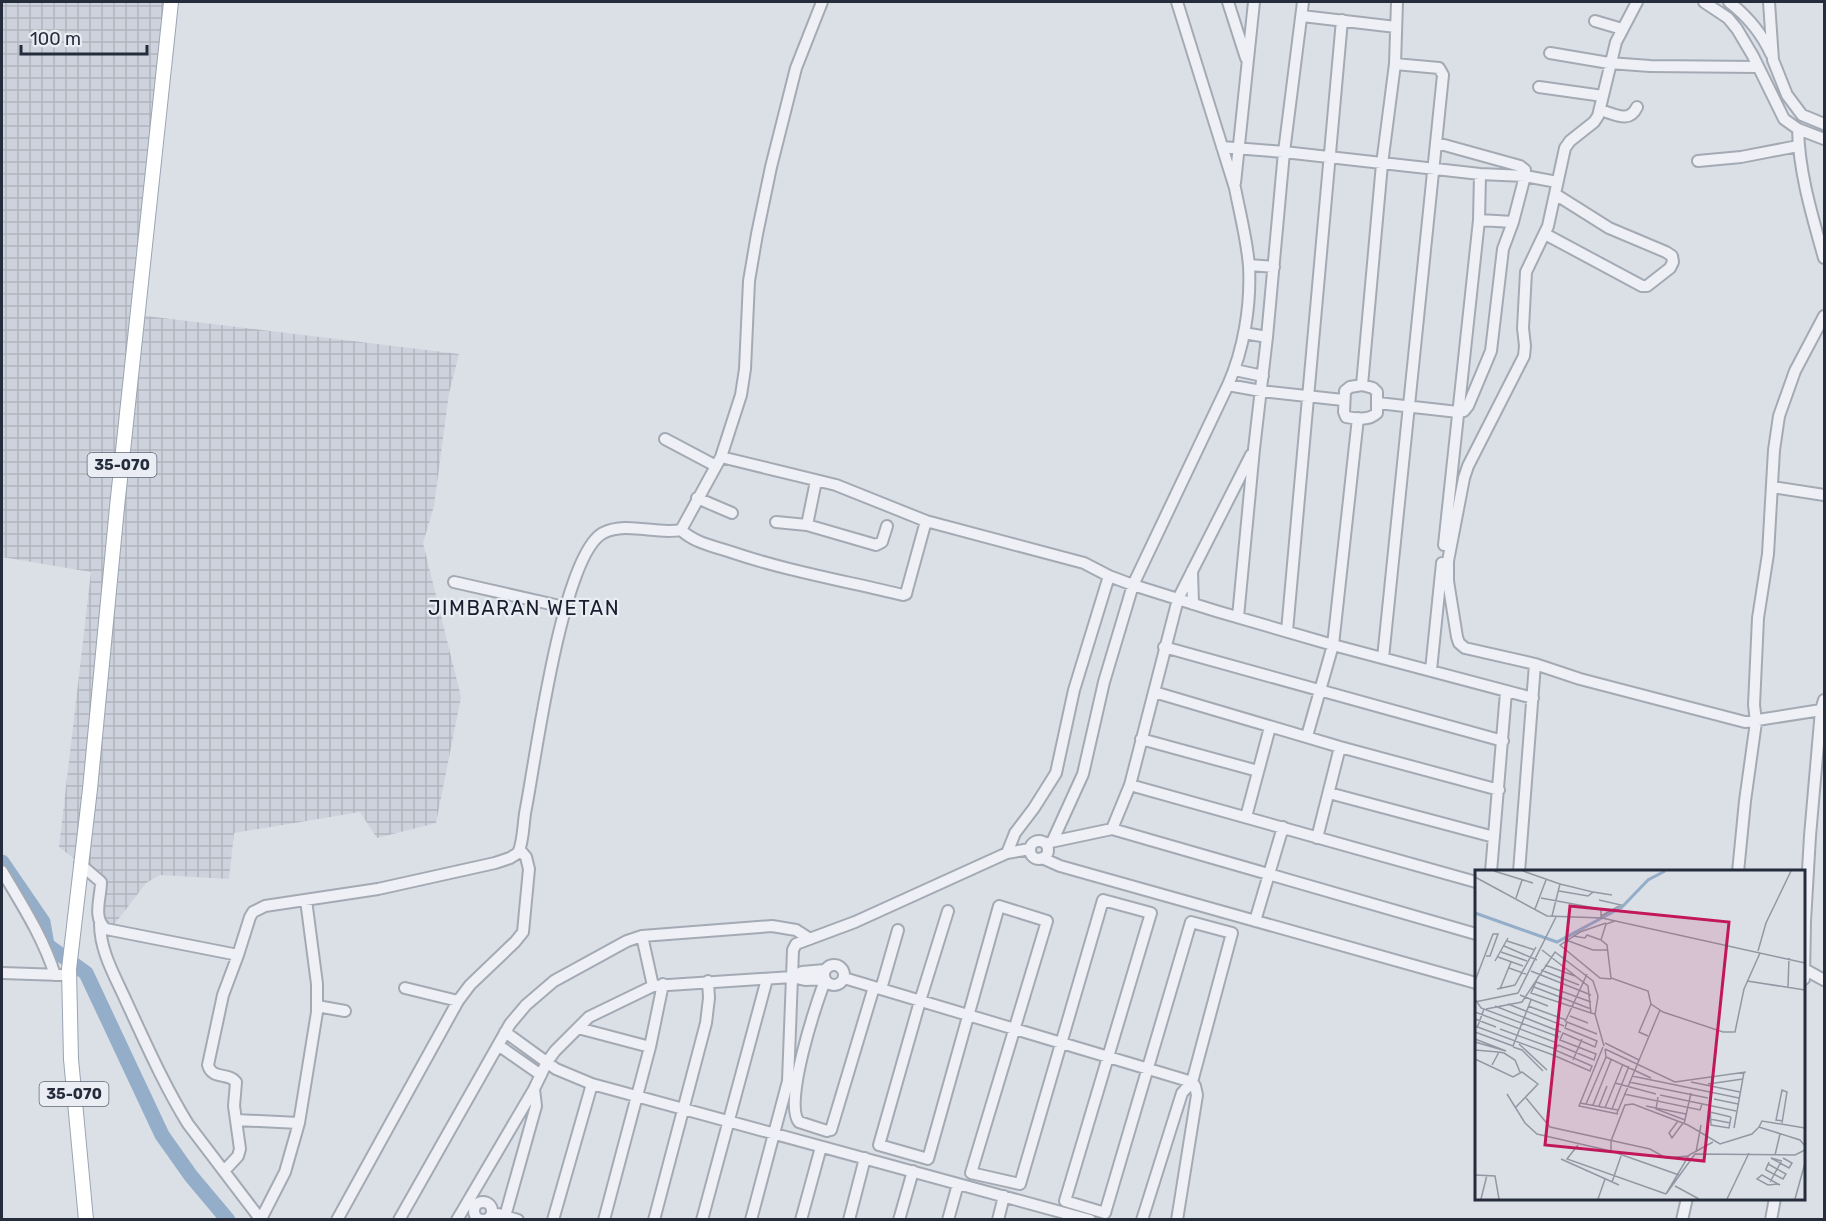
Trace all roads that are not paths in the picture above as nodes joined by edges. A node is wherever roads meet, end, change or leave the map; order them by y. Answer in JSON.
{"nodes":[{"id":1,"x":171,"y":2,"type":"edge"},
{"id":2,"x":822,"y":2,"type":"edge"},
{"id":3,"x":1177,"y":2,"type":"edge"},
{"id":4,"x":1228,"y":2,"type":"edge"},
{"id":5,"x":1254,"y":2,"type":"edge"},
{"id":6,"x":1303,"y":2,"type":"edge"},
{"id":7,"x":1401,"y":2,"type":"edge"},
{"id":8,"x":1637,"y":2,"type":"edge"},
{"id":9,"x":1704,"y":2,"type":"edge"},
{"id":10,"x":1769,"y":2,"type":"edge"},
{"id":11,"x":1732,"y":10,"type":"edge"},
{"id":12,"x":1302,"y":15,"type":"junction"},
{"id":13,"x":1342,"y":20,"type":"junction"},
{"id":14,"x":1595,"y":21,"type":"dead end"},
{"id":15,"x":1396,"y":27,"type":"junction"},
{"id":16,"x":1622,"y":29,"type":"junction"},
{"id":17,"x":1550,"y":53,"type":"dead end"},
{"id":18,"x":1773,"y":60,"type":"junction"},
{"id":19,"x":1247,"y":62,"type":"junction"},
{"id":20,"x":1610,"y":63,"type":"junction"},
{"id":21,"x":1395,"y":64,"type":"junction"},
{"id":22,"x":1758,"y":67,"type":"junction"},
{"id":23,"x":1539,"y":87,"type":"dead end"},
{"id":24,"x":1603,"y":96,"type":"junction"},
{"id":25,"x":1638,"y":107,"type":"dead end"},
{"id":26,"x":1600,"y":110,"type":"junction"},
{"id":27,"x":1824,"y":124,"type":"edge"},
{"id":28,"x":1798,"y":129,"type":"junction"},
{"id":29,"x":1824,"y":139,"type":"edge"},
{"id":30,"x":1437,"y":143,"type":"junction"},
{"id":31,"x":1798,"y":146,"type":"junction"},
{"id":32,"x":1222,"y":147,"type":"junction"},
{"id":33,"x":1239,"y":149,"type":"junction"},
{"id":34,"x":1284,"y":152,"type":"junction"},
{"id":35,"x":1329,"y":157,"type":"junction"},
{"id":36,"x":1698,"y":161,"type":"dead end"},
{"id":37,"x":1382,"y":164,"type":"junction"},
{"id":38,"x":1433,"y":169,"type":"junction"},
{"id":39,"x":1480,"y":174,"type":"junction"},
{"id":40,"x":1526,"y":176,"type":"junction"},
{"id":41,"x":1557,"y":182,"type":"junction"},
{"id":42,"x":1235,"y":188,"type":"junction"},
{"id":43,"x":1555,"y":194,"type":"junction"},
{"id":44,"x":1479,"y":220,"type":"junction"},
{"id":45,"x":1513,"y":222,"type":"junction"},
{"id":46,"x":1545,"y":234,"type":"junction"},
{"id":47,"x":1824,"y":258,"type":"edge"},
{"id":48,"x":1249,"y":266,"type":"junction"},
{"id":49,"x":1274,"y":267,"type":"junction"},
{"id":50,"x":1824,"y":316,"type":"edge"},
{"id":51,"x":1244,"y":333,"type":"junction"},
{"id":52,"x":1268,"y":337,"type":"junction"},
{"id":53,"x":1235,"y":370,"type":"junction"},
{"id":54,"x":1263,"y":375,"type":"junction"},
{"id":55,"x":1228,"y":385,"type":"junction"},
{"id":56,"x":1362,"y":386,"type":"junction"},
{"id":57,"x":1261,"y":391,"type":"junction"},
{"id":58,"x":1307,"y":396,"type":"junction"},
{"id":59,"x":1343,"y":400,"type":"junction"},
{"id":60,"x":1378,"y":403,"type":"junction"},
{"id":61,"x":1409,"y":406,"type":"junction"},
{"id":62,"x":1458,"y":412,"type":"junction"},
{"id":63,"x":1358,"y":418,"type":"junction"},
{"id":64,"x":665,"y":439,"type":"dead end"},
{"id":65,"x":1254,"y":449,"type":"junction"},
{"id":66,"x":718,"y":461,"type":"junction"},
{"id":67,"x":816,"y":481,"type":"junction"},
{"id":68,"x":1772,"y":487,"type":"junction"},
{"id":69,"x":1824,"y":495,"type":"edge"},
{"id":70,"x":697,"y":498,"type":"junction"},
{"id":71,"x":732,"y":513,"type":"dead end"},
{"id":72,"x":926,"y":521,"type":"junction"},
{"id":73,"x":776,"y":522,"type":"dead end"},
{"id":74,"x":807,"y":525,"type":"junction"},
{"id":75,"x":887,"y":526,"type":"dead end"},
{"id":76,"x":681,"y":530,"type":"junction"},
{"id":77,"x":1192,"y":570,"type":"junction"},
{"id":78,"x":1107,"y":574,"type":"junction"},
{"id":79,"x":454,"y":582,"type":"dead end"},
{"id":80,"x":1133,"y":585,"type":"junction"},
{"id":81,"x":1178,"y":599,"type":"junction"},
{"id":82,"x":1193,"y":604,"type":"junction"},
{"id":83,"x":564,"y":607,"type":"junction"},
{"id":84,"x":1239,"y":616,"type":"junction"},
{"id":85,"x":1287,"y":631,"type":"junction"},
{"id":86,"x":1333,"y":645,"type":"junction"},
{"id":87,"x":1164,"y":647,"type":"junction"},
{"id":88,"x":1383,"y":658,"type":"junction"},
{"id":89,"x":1535,"y":664,"type":"junction"},
{"id":90,"x":1431,"y":670,"type":"junction"},
{"id":91,"x":1320,"y":690,"type":"junction"},
{"id":92,"x":1154,"y":692,"type":"junction"},
{"id":93,"x":1506,"y":692,"type":"junction"},
{"id":94,"x":1533,"y":698,"type":"junction"},
{"id":95,"x":1823,"y":705,"type":"edge"},
{"id":96,"x":1756,"y":722,"type":"junction"},
{"id":97,"x":1270,"y":727,"type":"junction"},
{"id":98,"x":1307,"y":736,"type":"junction"},
{"id":99,"x":1141,"y":739,"type":"junction"},
{"id":100,"x":1503,"y":741,"type":"junction"},
{"id":101,"x":1340,"y":747,"type":"junction"},
{"id":102,"x":1258,"y":771,"type":"junction"},
{"id":103,"x":1130,"y":785,"type":"junction"},
{"id":104,"x":1499,"y":790,"type":"junction"},
{"id":105,"x":1329,"y":793,"type":"junction"},
{"id":106,"x":1246,"y":817,"type":"junction"},
{"id":107,"x":1283,"y":827,"type":"junction"},
{"id":108,"x":1112,"y":829,"type":"junction"},
{"id":109,"x":1494,"y":837,"type":"junction"},
{"id":110,"x":1317,"y":838,"type":"junction"},
{"id":111,"x":1050,"y":842,"type":"junction"},
{"id":112,"x":1030,"y":849,"type":"junction"},
{"id":113,"x":520,"y":850,"type":"junction"},
{"id":114,"x":1007,"y":853,"type":"junction"},
{"id":115,"x":1042,"y":858,"type":"junction"},
{"id":116,"x":80,"y":864,"type":"junction"},
{"id":117,"x":1491,"y":870,"type":"edge"},
{"id":118,"x":1520,"y":870,"type":"edge"},
{"id":119,"x":1738,"y":870,"type":"edge"},
{"id":120,"x":2,"y":871,"type":"edge"},
{"id":121,"x":1268,"y":875,"type":"junction"},
{"id":122,"x":1475,"y":882,"type":"edge"},
{"id":123,"x":306,"y":900,"type":"junction"},
{"id":124,"x":948,"y":911,"type":"dead end"},
{"id":125,"x":1255,"y":921,"type":"junction"},
{"id":126,"x":1805,"y":921,"type":"edge"},
{"id":127,"x":100,"y":924,"type":"junction"},
{"id":128,"x":898,"y":930,"type":"dead end"},
{"id":129,"x":1475,"y":934,"type":"edge"},
{"id":130,"x":642,"y":936,"type":"junction"},
{"id":131,"x":810,"y":939,"type":"junction"},
{"id":132,"x":238,"y":955,"type":"junction"},
{"id":133,"x":1805,"y":970,"type":"edge"},
{"id":134,"x":2,"y":973,"type":"edge"},
{"id":135,"x":64,"y":973,"type":"junction"},
{"id":136,"x":792,"y":977,"type":"junction"},
{"id":137,"x":825,"y":977,"type":"junction"},
{"id":138,"x":844,"y":978,"type":"junction"},
{"id":139,"x":767,"y":979,"type":"junction"},
{"id":140,"x":1824,"y":980,"type":"edge"},
{"id":141,"x":708,"y":981,"type":"junction"},
{"id":142,"x":1475,"y":983,"type":"edge"},
{"id":143,"x":658,"y":985,"type":"junction"},
{"id":144,"x":405,"y":988,"type":"dead end"},
{"id":145,"x":877,"y":988,"type":"junction"},
{"id":146,"x":458,"y":1001,"type":"junction"},
{"id":147,"x":920,"y":1001,"type":"junction"},
{"id":148,"x":317,"y":1006,"type":"junction"},
{"id":149,"x":345,"y":1011,"type":"dead end"},
{"id":150,"x":969,"y":1016,"type":"junction"},
{"id":151,"x":578,"y":1029,"type":"junction"},
{"id":152,"x":1014,"y":1029,"type":"junction"},
{"id":153,"x":506,"y":1032,"type":"junction"},
{"id":154,"x":1060,"y":1042,"type":"junction"},
{"id":155,"x":498,"y":1045,"type":"junction"},
{"id":156,"x":651,"y":1047,"type":"junction"},
{"id":157,"x":1107,"y":1057,"type":"junction"},
{"id":158,"x":547,"y":1062,"type":"junction"},
{"id":159,"x":1147,"y":1070,"type":"junction"},
{"id":160,"x":541,"y":1075,"type":"junction"},
{"id":161,"x":1192,"y":1082,"type":"junction"},
{"id":162,"x":592,"y":1084,"type":"junction"},
{"id":163,"x":534,"y":1089,"type":"junction"},
{"id":164,"x":637,"y":1097,"type":"junction"},
{"id":165,"x":683,"y":1109,"type":"junction"},
{"id":166,"x":237,"y":1120,"type":"junction"},
{"id":167,"x":728,"y":1122,"type":"junction"},
{"id":168,"x":299,"y":1123,"type":"junction"},
{"id":169,"x":775,"y":1134,"type":"junction"},
{"id":170,"x":821,"y":1147,"type":"junction"},
{"id":171,"x":865,"y":1158,"type":"junction"},
{"id":172,"x":224,"y":1171,"type":"junction"},
{"id":173,"x":913,"y":1171,"type":"junction"},
{"id":174,"x":958,"y":1184,"type":"junction"},
{"id":175,"x":1004,"y":1196,"type":"junction"},
{"id":176,"x":1687,"y":1200,"type":"edge"},
{"id":177,"x":1775,"y":1200,"type":"edge"},
{"id":178,"x":471,"y":1204,"type":"junction"},
{"id":179,"x":1050,"y":1214,"type":"edge"},
{"id":180,"x":504,"y":1217,"type":"edge"},
{"id":181,"x":261,"y":1219,"type":"edge"},
{"id":182,"x":86,"y":1220,"type":"edge"},
{"id":183,"x":337,"y":1220,"type":"edge"},
{"id":184,"x":399,"y":1220,"type":"edge"},
{"id":185,"x":457,"y":1220,"type":"edge"},
{"id":186,"x":518,"y":1220,"type":"edge"},
{"id":187,"x":553,"y":1220,"type":"edge"},
{"id":188,"x":604,"y":1220,"type":"edge"},
{"id":189,"x":654,"y":1220,"type":"edge"},
{"id":190,"x":702,"y":1220,"type":"edge"},
{"id":191,"x":751,"y":1220,"type":"edge"},
{"id":192,"x":801,"y":1220,"type":"edge"},
{"id":193,"x":849,"y":1220,"type":"edge"},
{"id":194,"x":899,"y":1220,"type":"edge"},
{"id":195,"x":948,"y":1220,"type":"edge"},
{"id":196,"x":998,"y":1220,"type":"edge"},
{"id":197,"x":1090,"y":1220,"type":"edge"},
{"id":198,"x":1142,"y":1220,"type":"edge"},
{"id":199,"x":1178,"y":1220,"type":"edge"},
{"id":200,"x":1682,"y":1220,"type":"edge"},
{"id":201,"x":1771,"y":1220,"type":"edge"}],
"edges":[{"from":1,"to":116,"type":"main road","number":"35-070"},
{"from":2,"to":66,"type":"street"},
{"from":3,"to":32,"type":"street"},
{"from":4,"to":19,"type":"street"},
{"from":5,"to":19,"type":"street"},
{"from":6,"to":12,"type":"street"},
{"from":7,"to":15,"type":"street"},
{"from":8,"to":16,"type":"street"},
{"from":9,"to":11,"type":"street"},
{"from":10,"to":18,"type":"street"},
{"from":11,"to":18,"type":"street"},
{"from":11,"to":22,"type":"street"},
{"from":12,"to":13,"type":"street"},
{"from":12,"to":34,"type":"street"},
{"from":13,"to":15,"type":"street"},
{"from":13,"to":35,"type":"street"},
{"from":14,"to":16,"type":"street"},
{"from":15,"to":21,"type":"street"},
{"from":16,"to":20,"type":"street"},
{"from":17,"to":20,"type":"street"},
{"from":18,"to":27,"type":"street"},
{"from":19,"to":33,"type":"street"},
{"from":20,"to":22,"type":"street"},
{"from":20,"to":24,"type":"street"},
{"from":21,"to":30,"type":"street"},
{"from":21,"to":37,"type":"street"},
{"from":22,"to":28,"type":"street"},
{"from":23,"to":24,"type":"street"},
{"from":24,"to":26,"type":"street"},
{"from":25,"to":26,"type":"street"},
{"from":26,"to":41,"type":"street"},
{"from":28,"to":29,"type":"street"},
{"from":28,"to":31,"type":"street"},
{"from":30,"to":38,"type":"street"},
{"from":30,"to":40,"type":"street"},
{"from":31,"to":36,"type":"street"},
{"from":31,"to":47,"type":"street"},
{"from":32,"to":33,"type":"street"},
{"from":32,"to":42,"type":"street"},
{"from":33,"to":34,"type":"street"},
{"from":33,"to":42,"type":"street"},
{"from":34,"to":35,"type":"street"},
{"from":34,"to":49,"type":"street"},
{"from":35,"to":37,"type":"street"},
{"from":35,"to":58,"type":"street"},
{"from":37,"to":38,"type":"street"},
{"from":37,"to":56,"type":"street"},
{"from":38,"to":39,"type":"street"},
{"from":38,"to":61,"type":"street"},
{"from":39,"to":40,"type":"street"},
{"from":39,"to":44,"type":"street"},
{"from":40,"to":41,"type":"street"},
{"from":40,"to":45,"type":"street"},
{"from":41,"to":43,"type":"street"},
{"from":42,"to":48,"type":"street"},
{"from":43,"to":46,"type":"street"},
{"from":43,"to":46,"type":"street"},
{"from":44,"to":45,"type":"street"},
{"from":44,"to":62,"type":"street"},
{"from":45,"to":62,"type":"street"},
{"from":46,"to":89,"type":"street"},
{"from":48,"to":49,"type":"street"},
{"from":48,"to":51,"type":"street"},
{"from":49,"to":52,"type":"street"},
{"from":50,"to":68,"type":"street"},
{"from":51,"to":52,"type":"street"},
{"from":51,"to":53,"type":"street"},
{"from":52,"to":54,"type":"street"},
{"from":53,"to":54,"type":"street"},
{"from":53,"to":55,"type":"street"},
{"from":54,"to":57,"type":"street"},
{"from":55,"to":57,"type":"street"},
{"from":55,"to":80,"type":"street"},
{"from":56,"to":59,"type":"street"},
{"from":56,"to":60,"type":"street"},
{"from":57,"to":58,"type":"street"},
{"from":57,"to":65,"type":"street"},
{"from":58,"to":59,"type":"street"},
{"from":58,"to":85,"type":"street"},
{"from":59,"to":63,"type":"street"},
{"from":60,"to":61,"type":"street"},
{"from":60,"to":63,"type":"street"},
{"from":61,"to":62,"type":"street"},
{"from":61,"to":88,"type":"street"},
{"from":62,"to":90,"type":"street"},
{"from":63,"to":86,"type":"street"},
{"from":64,"to":66,"type":"street"},
{"from":65,"to":77,"type":"street"},
{"from":65,"to":84,"type":"street"},
{"from":66,"to":67,"type":"street"},
{"from":66,"to":70,"type":"street"},
{"from":67,"to":72,"type":"street"},
{"from":67,"to":74,"type":"street"},
{"from":68,"to":69,"type":"street"},
{"from":68,"to":96,"type":"street"},
{"from":70,"to":71,"type":"street"},
{"from":70,"to":76,"type":"street"},
{"from":72,"to":76,"type":"street"},
{"from":72,"to":78,"type":"street"},
{"from":73,"to":74,"type":"street"},
{"from":74,"to":75,"type":"street"},
{"from":76,"to":83,"type":"street"},
{"from":77,"to":81,"type":"street"},
{"from":77,"to":82,"type":"street"},
{"from":78,"to":80,"type":"street"},
{"from":78,"to":114,"type":"street"},
{"from":79,"to":83,"type":"street"},
{"from":80,"to":81,"type":"street"},
{"from":80,"to":111,"type":"street"},
{"from":81,"to":82,"type":"street"},
{"from":81,"to":87,"type":"street"},
{"from":82,"to":84,"type":"street"},
{"from":83,"to":113,"type":"street"},
{"from":84,"to":85,"type":"street"},
{"from":85,"to":86,"type":"street"},
{"from":86,"to":88,"type":"street"},
{"from":86,"to":91,"type":"street"},
{"from":87,"to":91,"type":"street"},
{"from":87,"to":92,"type":"street"},
{"from":88,"to":90,"type":"street"},
{"from":89,"to":94,"type":"street"},
{"from":89,"to":96,"type":"street"},
{"from":90,"to":93,"type":"street"},
{"from":91,"to":98,"type":"street"},
{"from":91,"to":100,"type":"street"},
{"from":92,"to":97,"type":"street"},
{"from":92,"to":99,"type":"street"},
{"from":93,"to":94,"type":"street"},
{"from":93,"to":100,"type":"street"},
{"from":94,"to":118,"type":"street"},
{"from":95,"to":96,"type":"street"},
{"from":95,"to":126,"type":"street"},
{"from":96,"to":119,"type":"street"},
{"from":97,"to":98,"type":"street"},
{"from":97,"to":102,"type":"street"},
{"from":98,"to":101,"type":"street"},
{"from":99,"to":102,"type":"street"},
{"from":99,"to":103,"type":"street"},
{"from":100,"to":104,"type":"street"},
{"from":101,"to":104,"type":"street"},
{"from":101,"to":105,"type":"street"},
{"from":102,"to":106,"type":"street"},
{"from":103,"to":106,"type":"street"},
{"from":103,"to":108,"type":"street"},
{"from":104,"to":109,"type":"street"},
{"from":105,"to":109,"type":"street"},
{"from":105,"to":110,"type":"street"},
{"from":106,"to":107,"type":"street"},
{"from":107,"to":110,"type":"street"},
{"from":107,"to":121,"type":"street"},
{"from":108,"to":111,"type":"street"},
{"from":108,"to":121,"type":"street"},
{"from":109,"to":117,"type":"street"},
{"from":110,"to":122,"type":"street"},
{"from":111,"to":112,"type":"street"},
{"from":111,"to":115,"type":"street"},
{"from":112,"to":114,"type":"street"},
{"from":112,"to":115,"type":"street"},
{"from":113,"to":123,"type":"street"},
{"from":113,"to":146,"type":"street"},
{"from":114,"to":131,"type":"street"},
{"from":115,"to":125,"type":"street"},
{"from":116,"to":127,"type":"street"},
{"from":116,"to":135,"type":"main road","number":"35-070"},
{"from":120,"to":135,"type":"street"},
{"from":121,"to":125,"type":"street"},
{"from":121,"to":129,"type":"street"},
{"from":123,"to":132,"type":"street"},
{"from":123,"to":148,"type":"street"},
{"from":124,"to":147,"type":"street"},
{"from":125,"to":142,"type":"street"},
{"from":127,"to":132,"type":"street"},
{"from":127,"to":172,"type":"street"},
{"from":128,"to":145,"type":"street"},
{"from":130,"to":131,"type":"street"},
{"from":130,"to":143,"type":"street"},
{"from":130,"to":153,"type":"street"},
{"from":131,"to":136,"type":"street"},
{"from":132,"to":166,"type":"street"},
{"from":133,"to":140,"type":"street"},
{"from":134,"to":135,"type":"street"},
{"from":135,"to":182,"type":"main road","number":"35-070"},
{"from":136,"to":137,"type":"street"},
{"from":136,"to":139,"type":"street"},
{"from":136,"to":169,"type":"street"},
{"from":137,"to":138,"type":"street"},
{"from":137,"to":138,"type":"street"},
{"from":137,"to":145,"type":"street"},
{"from":138,"to":145,"type":"street"},
{"from":139,"to":141,"type":"street"},
{"from":139,"to":167,"type":"street"},
{"from":141,"to":143,"type":"street"},
{"from":141,"to":165,"type":"street"},
{"from":143,"to":151,"type":"street"},
{"from":143,"to":156,"type":"street"},
{"from":144,"to":146,"type":"street"},
{"from":145,"to":147,"type":"street"},
{"from":146,"to":183,"type":"street"},
{"from":147,"to":150,"type":"street"},
{"from":147,"to":150,"type":"street"},
{"from":148,"to":149,"type":"street"},
{"from":148,"to":168,"type":"street"},
{"from":150,"to":152,"type":"street"},
{"from":150,"to":152,"type":"street"},
{"from":151,"to":156,"type":"street"},
{"from":151,"to":158,"type":"street"},
{"from":152,"to":154,"type":"street"},
{"from":152,"to":154,"type":"street"},
{"from":153,"to":155,"type":"street"},
{"from":153,"to":158,"type":"street"},
{"from":154,"to":157,"type":"street"},
{"from":154,"to":157,"type":"street"},
{"from":155,"to":160,"type":"street"},
{"from":155,"to":184,"type":"street"},
{"from":156,"to":164,"type":"street"},
{"from":157,"to":159,"type":"street"},
{"from":157,"to":159,"type":"street"},
{"from":158,"to":160,"type":"street"},
{"from":158,"to":162,"type":"street"},
{"from":159,"to":161,"type":"street"},
{"from":159,"to":161,"type":"street"},
{"from":160,"to":163,"type":"street"},
{"from":161,"to":198,"type":"street"},
{"from":161,"to":199,"type":"street"},
{"from":162,"to":164,"type":"street"},
{"from":162,"to":187,"type":"street"},
{"from":163,"to":178,"type":"street"},
{"from":163,"to":180,"type":"street"},
{"from":164,"to":165,"type":"street"},
{"from":164,"to":188,"type":"street"},
{"from":165,"to":167,"type":"street"},
{"from":165,"to":189,"type":"street"},
{"from":166,"to":168,"type":"street"},
{"from":166,"to":172,"type":"street"},
{"from":167,"to":169,"type":"street"},
{"from":167,"to":190,"type":"street"},
{"from":168,"to":181,"type":"street"},
{"from":169,"to":170,"type":"street"},
{"from":169,"to":191,"type":"street"},
{"from":170,"to":171,"type":"street"},
{"from":170,"to":192,"type":"street"},
{"from":171,"to":173,"type":"street"},
{"from":171,"to":193,"type":"street"},
{"from":172,"to":181,"type":"street"},
{"from":173,"to":174,"type":"street"},
{"from":173,"to":194,"type":"street"},
{"from":174,"to":175,"type":"street"},
{"from":174,"to":195,"type":"street"},
{"from":175,"to":179,"type":"street"},
{"from":175,"to":196,"type":"street"},
{"from":176,"to":200,"type":"street"},
{"from":177,"to":201,"type":"street"},
{"from":178,"to":180,"type":"street"},
{"from":178,"to":185,"type":"street"},
{"from":179,"to":197,"type":"street"},
{"from":180,"to":186,"type":"street"}]}
